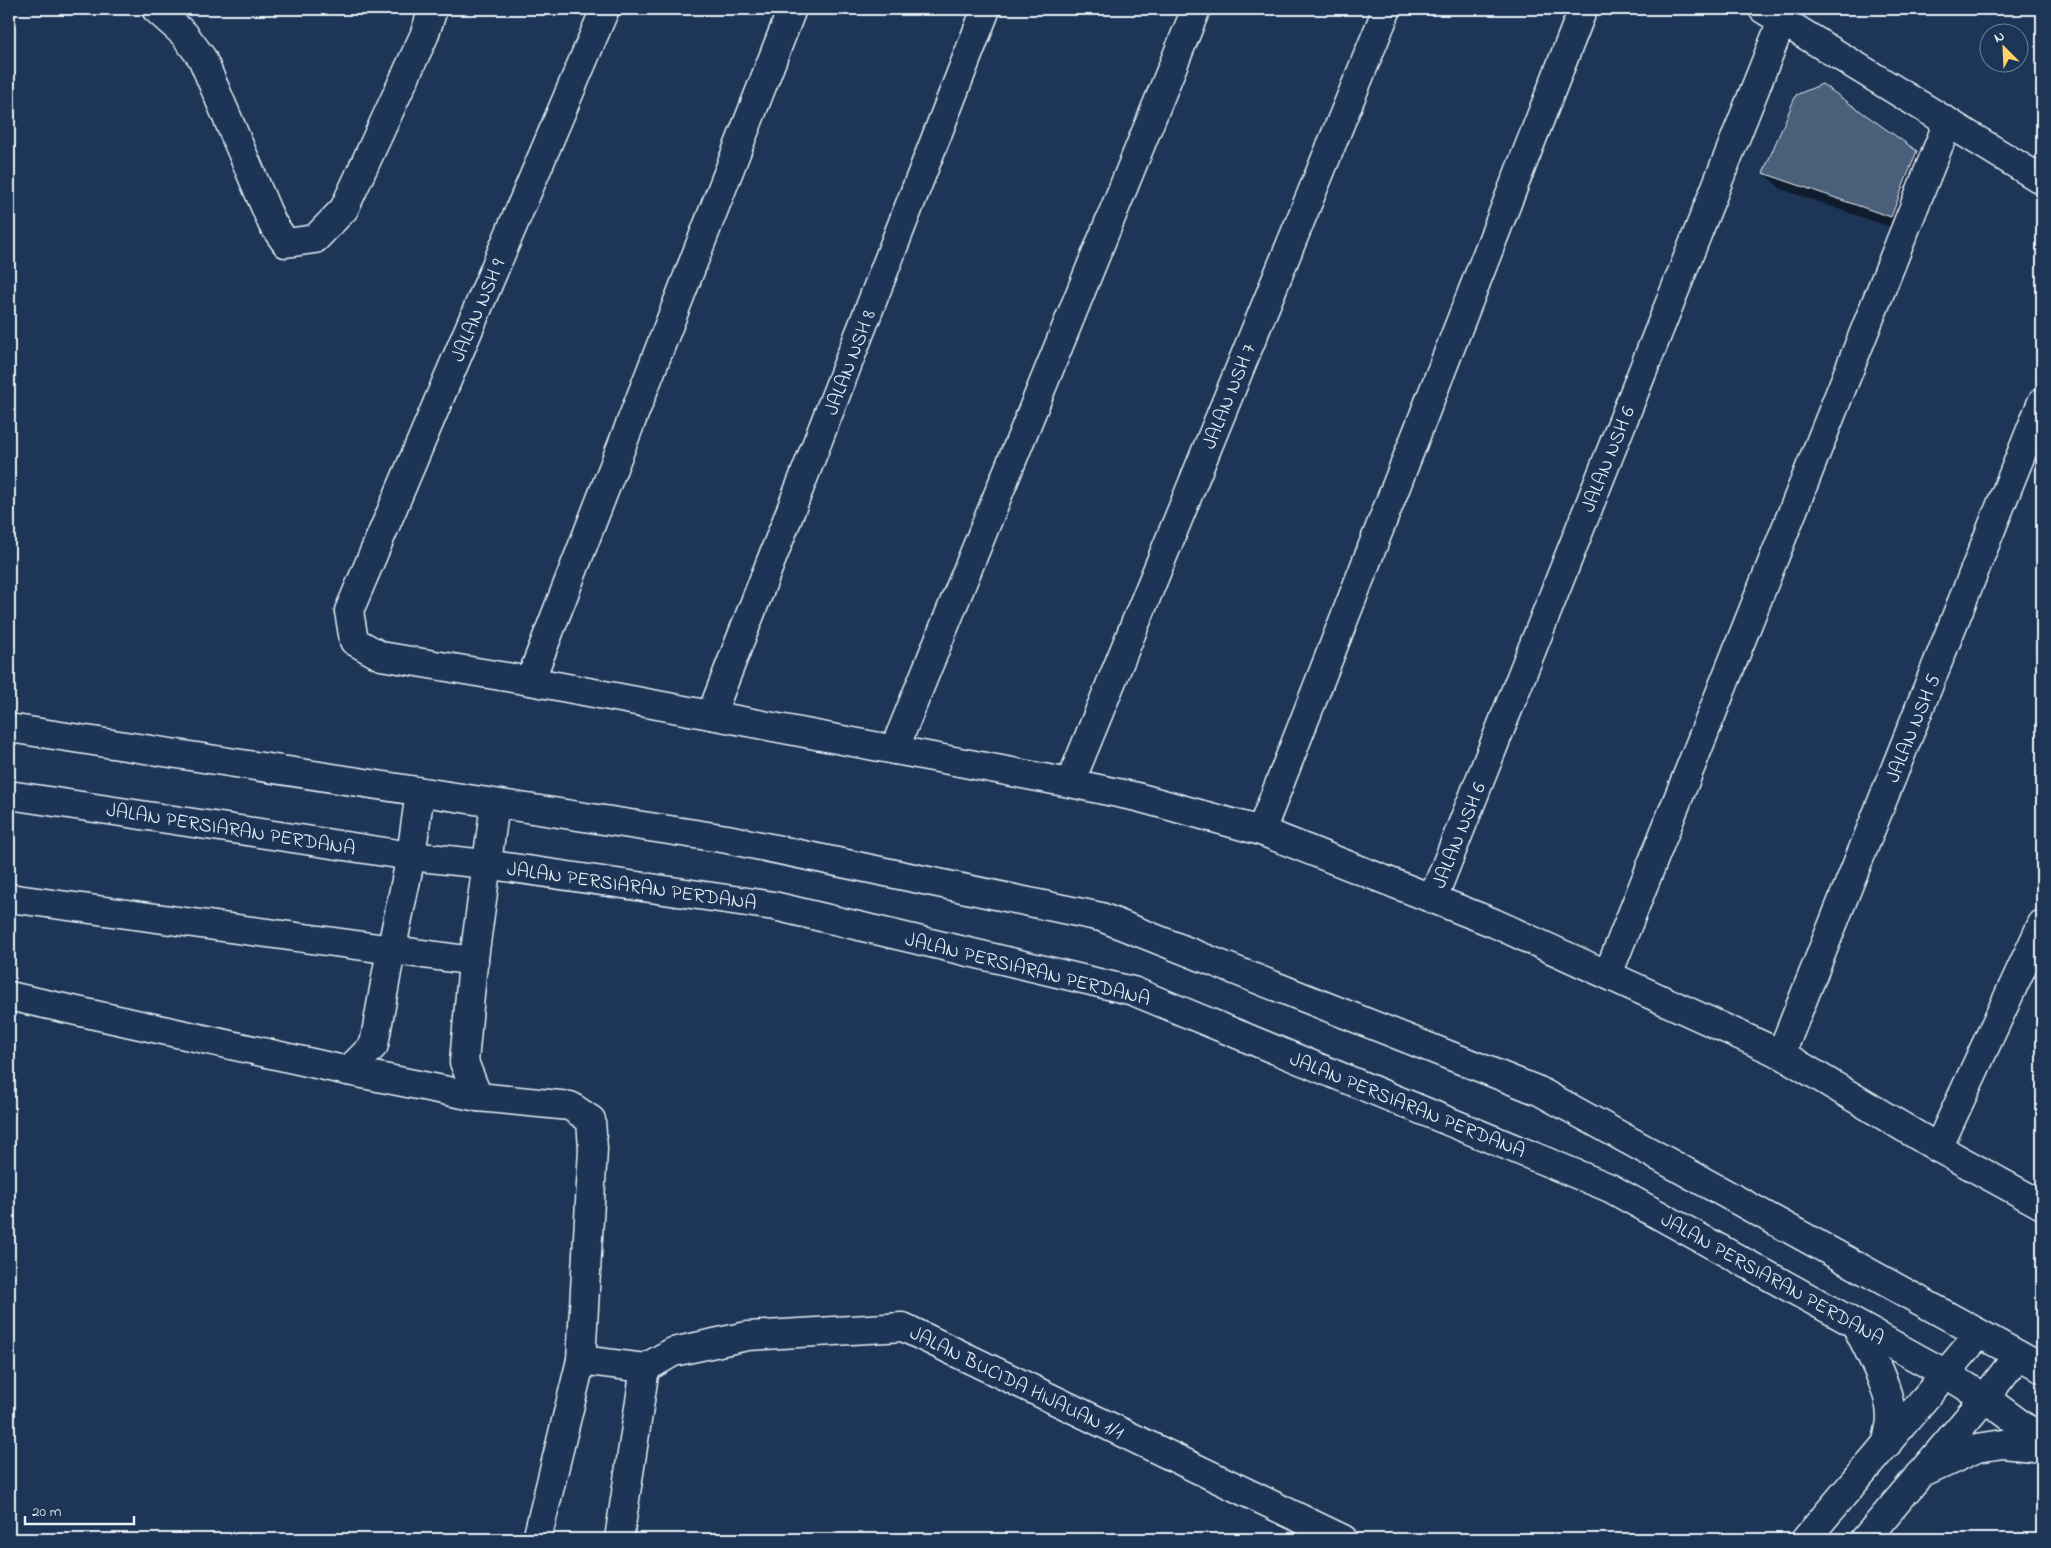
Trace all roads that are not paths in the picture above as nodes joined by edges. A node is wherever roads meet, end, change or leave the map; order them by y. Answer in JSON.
{"nodes":[{"id":1,"x":156,"y":9,"type":"edge"},
{"id":2,"x":433,"y":9,"type":"edge"},
{"id":3,"x":605,"y":9,"type":"edge"},
{"id":4,"x":792,"y":9,"type":"edge"},
{"id":5,"x":986,"y":9,"type":"edge"},
{"id":6,"x":1196,"y":9,"type":"edge"},
{"id":7,"x":1387,"y":9,"type":"edge"},
{"id":8,"x":1583,"y":9,"type":"edge"},
{"id":9,"x":1773,"y":15,"type":"edge"},
{"id":10,"x":1948,"y":122,"type":"junction"},
{"id":11,"x":2042,"y":180,"type":"edge"},
{"id":12,"x":2042,"y":402,"type":"edge"},
{"id":13,"x":530,"y":681,"type":"junction"},
{"id":14,"x":711,"y":715,"type":"junction"},
{"id":15,"x":9,"y":728,"type":"edge"},
{"id":16,"x":894,"y":750,"type":"junction"},
{"id":17,"x":1070,"y":782,"type":"junction"},
{"id":18,"x":420,"y":792,"type":"junction"},
{"id":19,"x":9,"y":795,"type":"edge"},
{"id":20,"x":494,"y":804,"type":"junction"},
{"id":21,"x":1261,"y":831,"type":"junction"},
{"id":22,"x":411,"y":856,"type":"junction"},
{"id":23,"x":485,"y":864,"type":"junction"},
{"id":24,"x":9,"y":898,"type":"edge"},
{"id":25,"x":1433,"y":898,"type":"junction"},
{"id":26,"x":2042,"y":924,"type":"edge"},
{"id":27,"x":391,"y":950,"type":"junction"},
{"id":28,"x":474,"y":961,"type":"junction"},
{"id":29,"x":1608,"y":974,"type":"junction"},
{"id":30,"x":9,"y":996,"type":"edge"},
{"id":31,"x":1781,"y":1054,"type":"junction"},
{"id":32,"x":348,"y":1071,"type":"junction"},
{"id":33,"x":478,"y":1097,"type":"junction"},
{"id":34,"x":1938,"y":1148,"type":"junction"},
{"id":35,"x":2042,"y":1205,"type":"edge"},
{"id":36,"x":1856,"y":1325,"type":"junction"},
{"id":37,"x":1979,"y":1334,"type":"junction"},
{"id":38,"x":2018,"y":1355,"type":"junction"},
{"id":39,"x":581,"y":1360,"type":"junction"},
{"id":40,"x":645,"y":1368,"type":"junction"},
{"id":41,"x":2042,"y":1368,"type":"edge"},
{"id":42,"x":1946,"y":1374,"type":"junction"},
{"id":43,"x":1985,"y":1398,"type":"junction"},
{"id":44,"x":2042,"y":1440,"type":"edge"},
{"id":45,"x":1887,"y":1444,"type":"junction"},
{"id":46,"x":2042,"y":1448,"type":"edge"},
{"id":47,"x":1919,"y":1475,"type":"junction"},
{"id":48,"x":537,"y":1539,"type":"edge"},
{"id":49,"x":619,"y":1539,"type":"edge"},
{"id":50,"x":1343,"y":1539,"type":"edge"},
{"id":51,"x":1806,"y":1539,"type":"edge"},
{"id":52,"x":1865,"y":1539,"type":"edge"}],
"edges":[{"from":1,"to":2,"type":"street"},
{"from":3,"to":13,"type":"street","name":"JALAN NSH 9"},
{"from":4,"to":13,"type":"street"},
{"from":5,"to":14,"type":"street","name":"JALAN NSH 8"},
{"from":6,"to":16,"type":"street"},
{"from":7,"to":17,"type":"street","name":"JALAN NSH 7"},
{"from":8,"to":21,"type":"street"},
{"from":9,"to":10,"type":"street"},
{"from":9,"to":25,"type":"street","name":"JALAN NSH 6"},
{"from":10,"to":11,"type":"street"},
{"from":10,"to":29,"type":"street"},
{"from":12,"to":31,"type":"street","name":"JALAN NSH 5"},
{"from":13,"to":14,"type":"street"},
{"from":14,"to":16,"type":"street"},
{"from":15,"to":18,"type":"street"},
{"from":16,"to":17,"type":"street"},
{"from":17,"to":21,"type":"street"},
{"from":18,"to":20,"type":"street"},
{"from":18,"to":22,"type":"street"},
{"from":19,"to":22,"type":"street","name":"JALAN PERSIARAN PERDANA"},
{"from":20,"to":23,"type":"street"},
{"from":20,"to":37,"type":"street"},
{"from":21,"to":25,"type":"street"},
{"from":22,"to":23,"type":"street","name":"JALAN PERSIARAN PERDANA"},
{"from":22,"to":27,"type":"street"},
{"from":23,"to":28,"type":"street"},
{"from":23,"to":36,"type":"street","name":"JALAN PERSIARAN PERDANA"},
{"from":24,"to":27,"type":"street"},
{"from":25,"to":29,"type":"street"},
{"from":26,"to":34,"type":"street"},
{"from":27,"to":28,"type":"street"},
{"from":27,"to":32,"type":"street"},
{"from":28,"to":33,"type":"street"},
{"from":29,"to":31,"type":"street"},
{"from":30,"to":32,"type":"street"},
{"from":31,"to":34,"type":"street"},
{"from":32,"to":33,"type":"street"},
{"from":33,"to":39,"type":"street"},
{"from":34,"to":35,"type":"street"},
{"from":36,"to":42,"type":"street","name":"JALAN PERSIARAN PERDANA"},
{"from":36,"to":45,"type":"street"},
{"from":37,"to":38,"type":"street"},
{"from":37,"to":42,"type":"street"},
{"from":38,"to":41,"type":"street"},
{"from":38,"to":43,"type":"street"},
{"from":39,"to":40,"type":"street"},
{"from":39,"to":48,"type":"street"},
{"from":40,"to":49,"type":"street"},
{"from":40,"to":50,"type":"street","name":"JALAN BUCIDA HIJAUAN 1/1"},
{"from":42,"to":43,"type":"street","name":"JALAN PERSIARAN PERDANA"},
{"from":42,"to":45,"type":"street"},
{"from":43,"to":44,"type":"street","name":"JALAN PERSIARAN PERDANA"},
{"from":43,"to":47,"type":"street"},
{"from":45,"to":51,"type":"street"},
{"from":46,"to":47,"type":"street"},
{"from":47,"to":52,"type":"street"}]}
